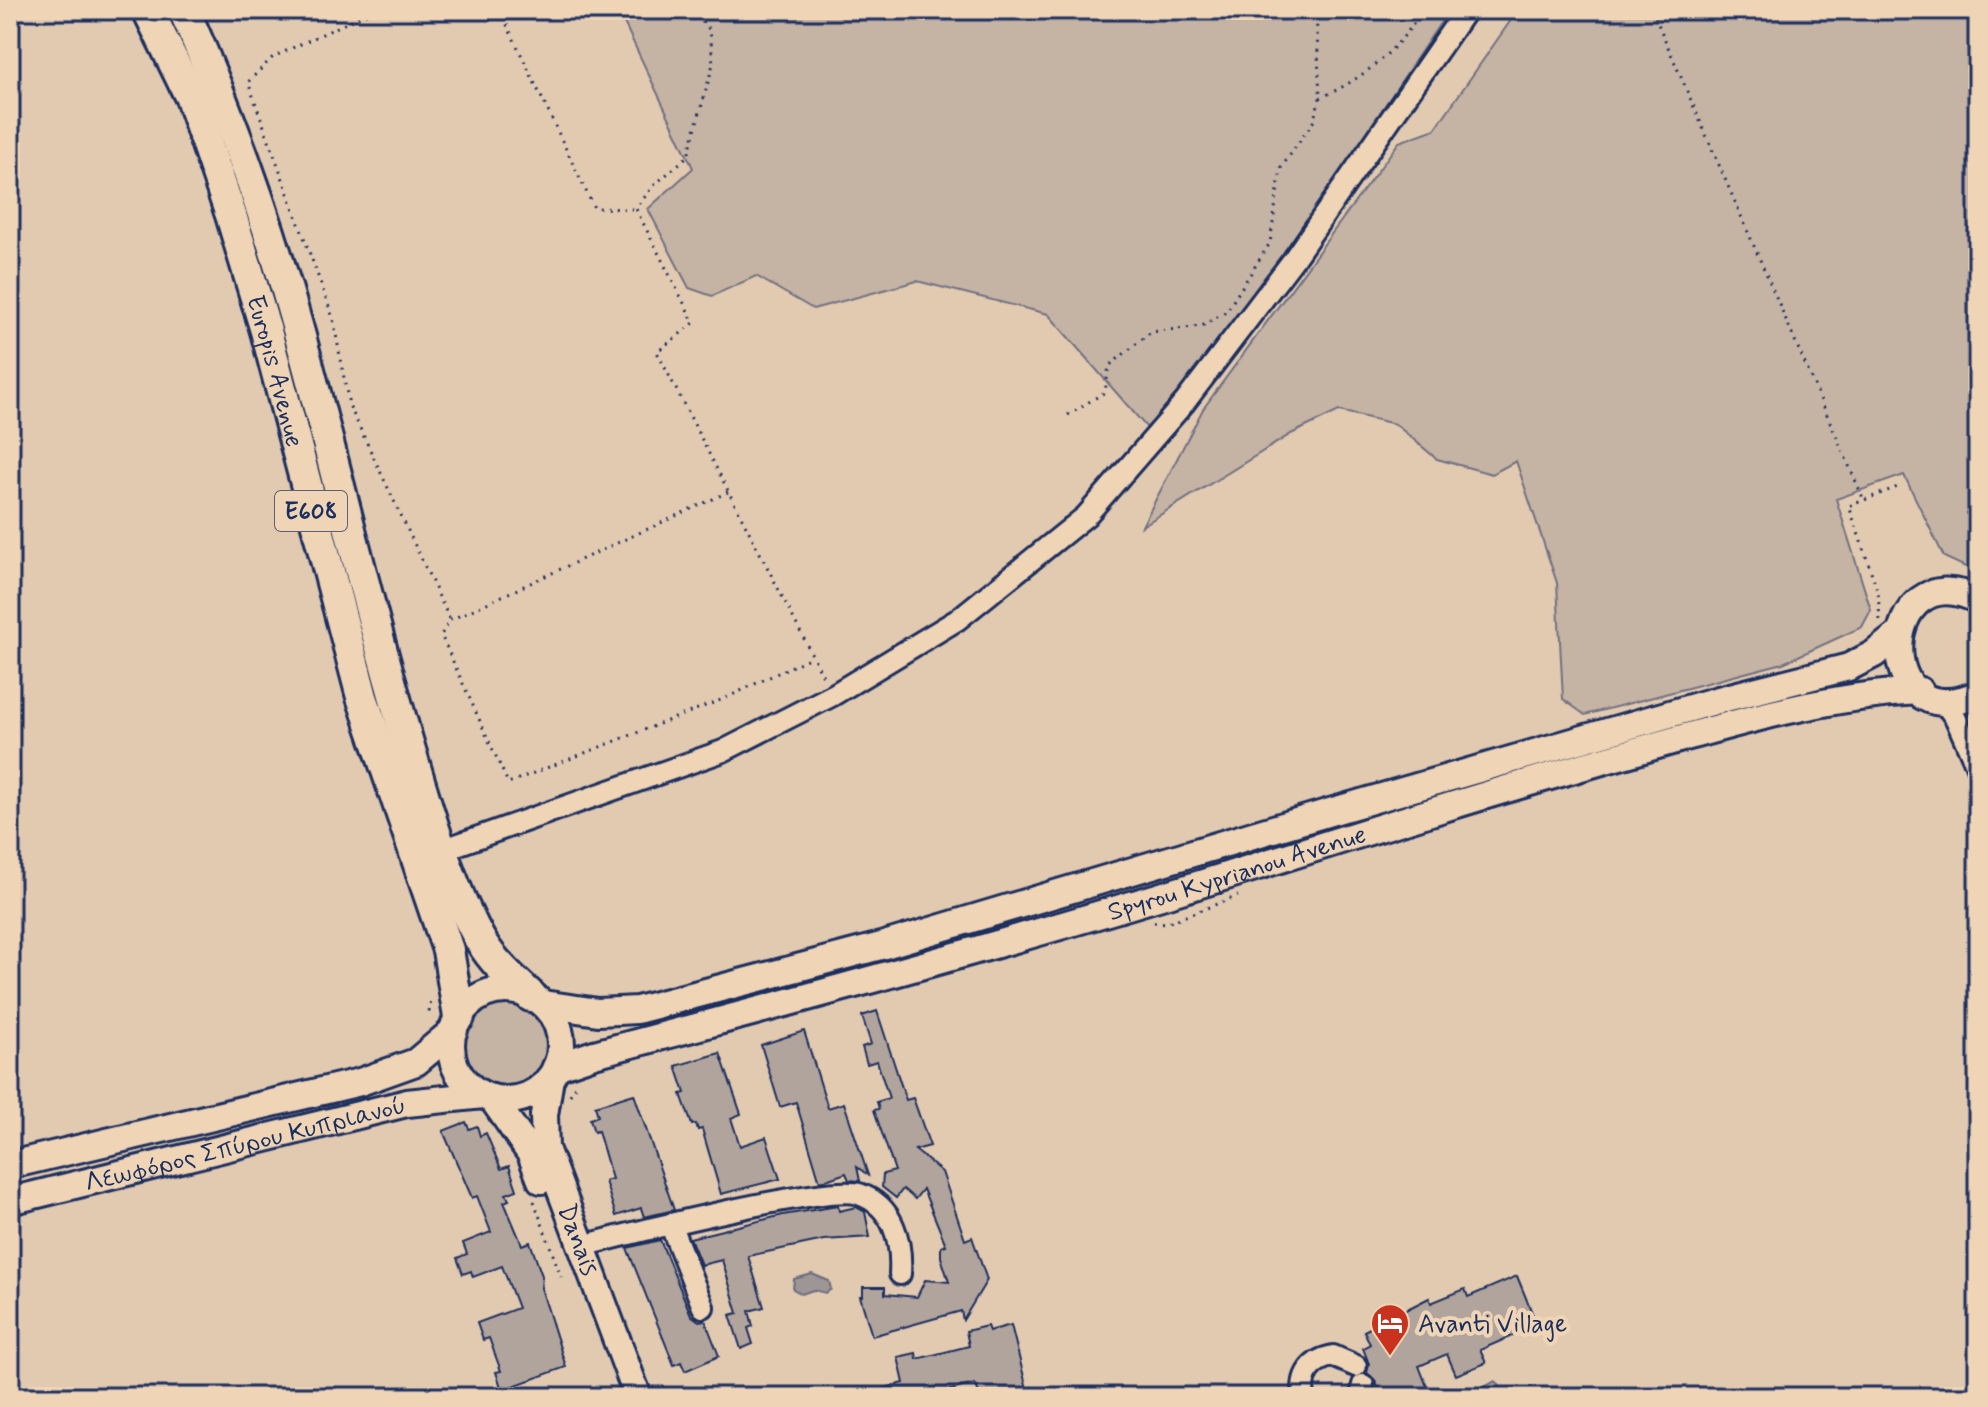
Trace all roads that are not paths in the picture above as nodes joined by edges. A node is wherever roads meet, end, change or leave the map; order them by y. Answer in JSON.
{"nodes":[{"id":1,"x":148,"y":10,"type":"edge"},
{"id":2,"x":184,"y":10,"type":"edge"},
{"id":3,"x":1466,"y":10,"type":"edge"},
{"id":4,"x":1978,"y":600,"type":"edge"},
{"id":5,"x":1888,"y":632,"type":"junction"},
{"id":6,"x":1978,"y":694,"type":"edge"},
{"id":7,"x":1931,"y":696,"type":"junction"},
{"id":8,"x":1978,"y":769,"type":"edge"},
{"id":9,"x":442,"y":850,"type":"junction"},
{"id":10,"x":537,"y":1000,"type":"junction"},
{"id":11,"x":456,"y":1024,"type":"junction"},
{"id":12,"x":563,"y":1083,"type":"junction"},
{"id":13,"x":488,"y":1096,"type":"junction"},
{"id":14,"x":10,"y":1165,"type":"edge"},
{"id":15,"x":10,"y":1201,"type":"edge"},
{"id":16,"x":671,"y":1226,"type":"junction"},
{"id":17,"x":582,"y":1246,"type":"junction"},
{"id":18,"x":900,"y":1274,"type":"dead end"},
{"id":19,"x":703,"y":1307,"type":"dead end"},
{"id":20,"x":1360,"y":1383,"type":"edge"},
{"id":21,"x":644,"y":1390,"type":"edge"},
{"id":22,"x":621,"y":1397,"type":"edge"},
{"id":23,"x":1304,"y":1397,"type":"edge"}],
"edges":[{"from":1,"to":11,"type":"highway","name":"Europis Avenue","number":"E608"},
{"from":2,"to":9,"type":"highway","name":"Europis Avenue","number":"E608"},
{"from":3,"to":9,"type":"street"},
{"from":4,"to":5,"type":"main road","name":"Spyrou Kyprianou Avenue"},
{"from":5,"to":7,"type":"main road"},
{"from":5,"to":10,"type":"main road","name":"Spyrou Kyprianou Avenue"},
{"from":6,"to":7,"type":"main road","name":"Spyrou Kyprianou Avenue"},
{"from":7,"to":8,"type":"street"},
{"from":7,"to":12,"type":"main road","name":"Spyrou Kyprianou Avenue"},
{"from":9,"to":10,"type":"highway","name":"Europis Avenue","number":"E608"},
{"from":10,"to":11,"type":"main road"},
{"from":10,"to":12,"type":"main road"},
{"from":11,"to":13,"type":"main road"},
{"from":11,"to":14,"type":"main road","name":"Λεωφόρος Σπύρου Κυπριανού"},
{"from":12,"to":13,"type":"main road"},
{"from":12,"to":17,"type":"main road","name":"Danais"},
{"from":13,"to":15,"type":"main road","name":"Λεωφόρος Σπύρου Κυπριανού"},
{"from":13,"to":22,"type":"main road","name":"Danais"},
{"from":16,"to":17,"type":"street"},
{"from":16,"to":18,"type":"street"},
{"from":16,"to":19,"type":"street"},
{"from":17,"to":21,"type":"main road","name":"Danais"},
{"from":20,"to":23,"type":"street"}]}
